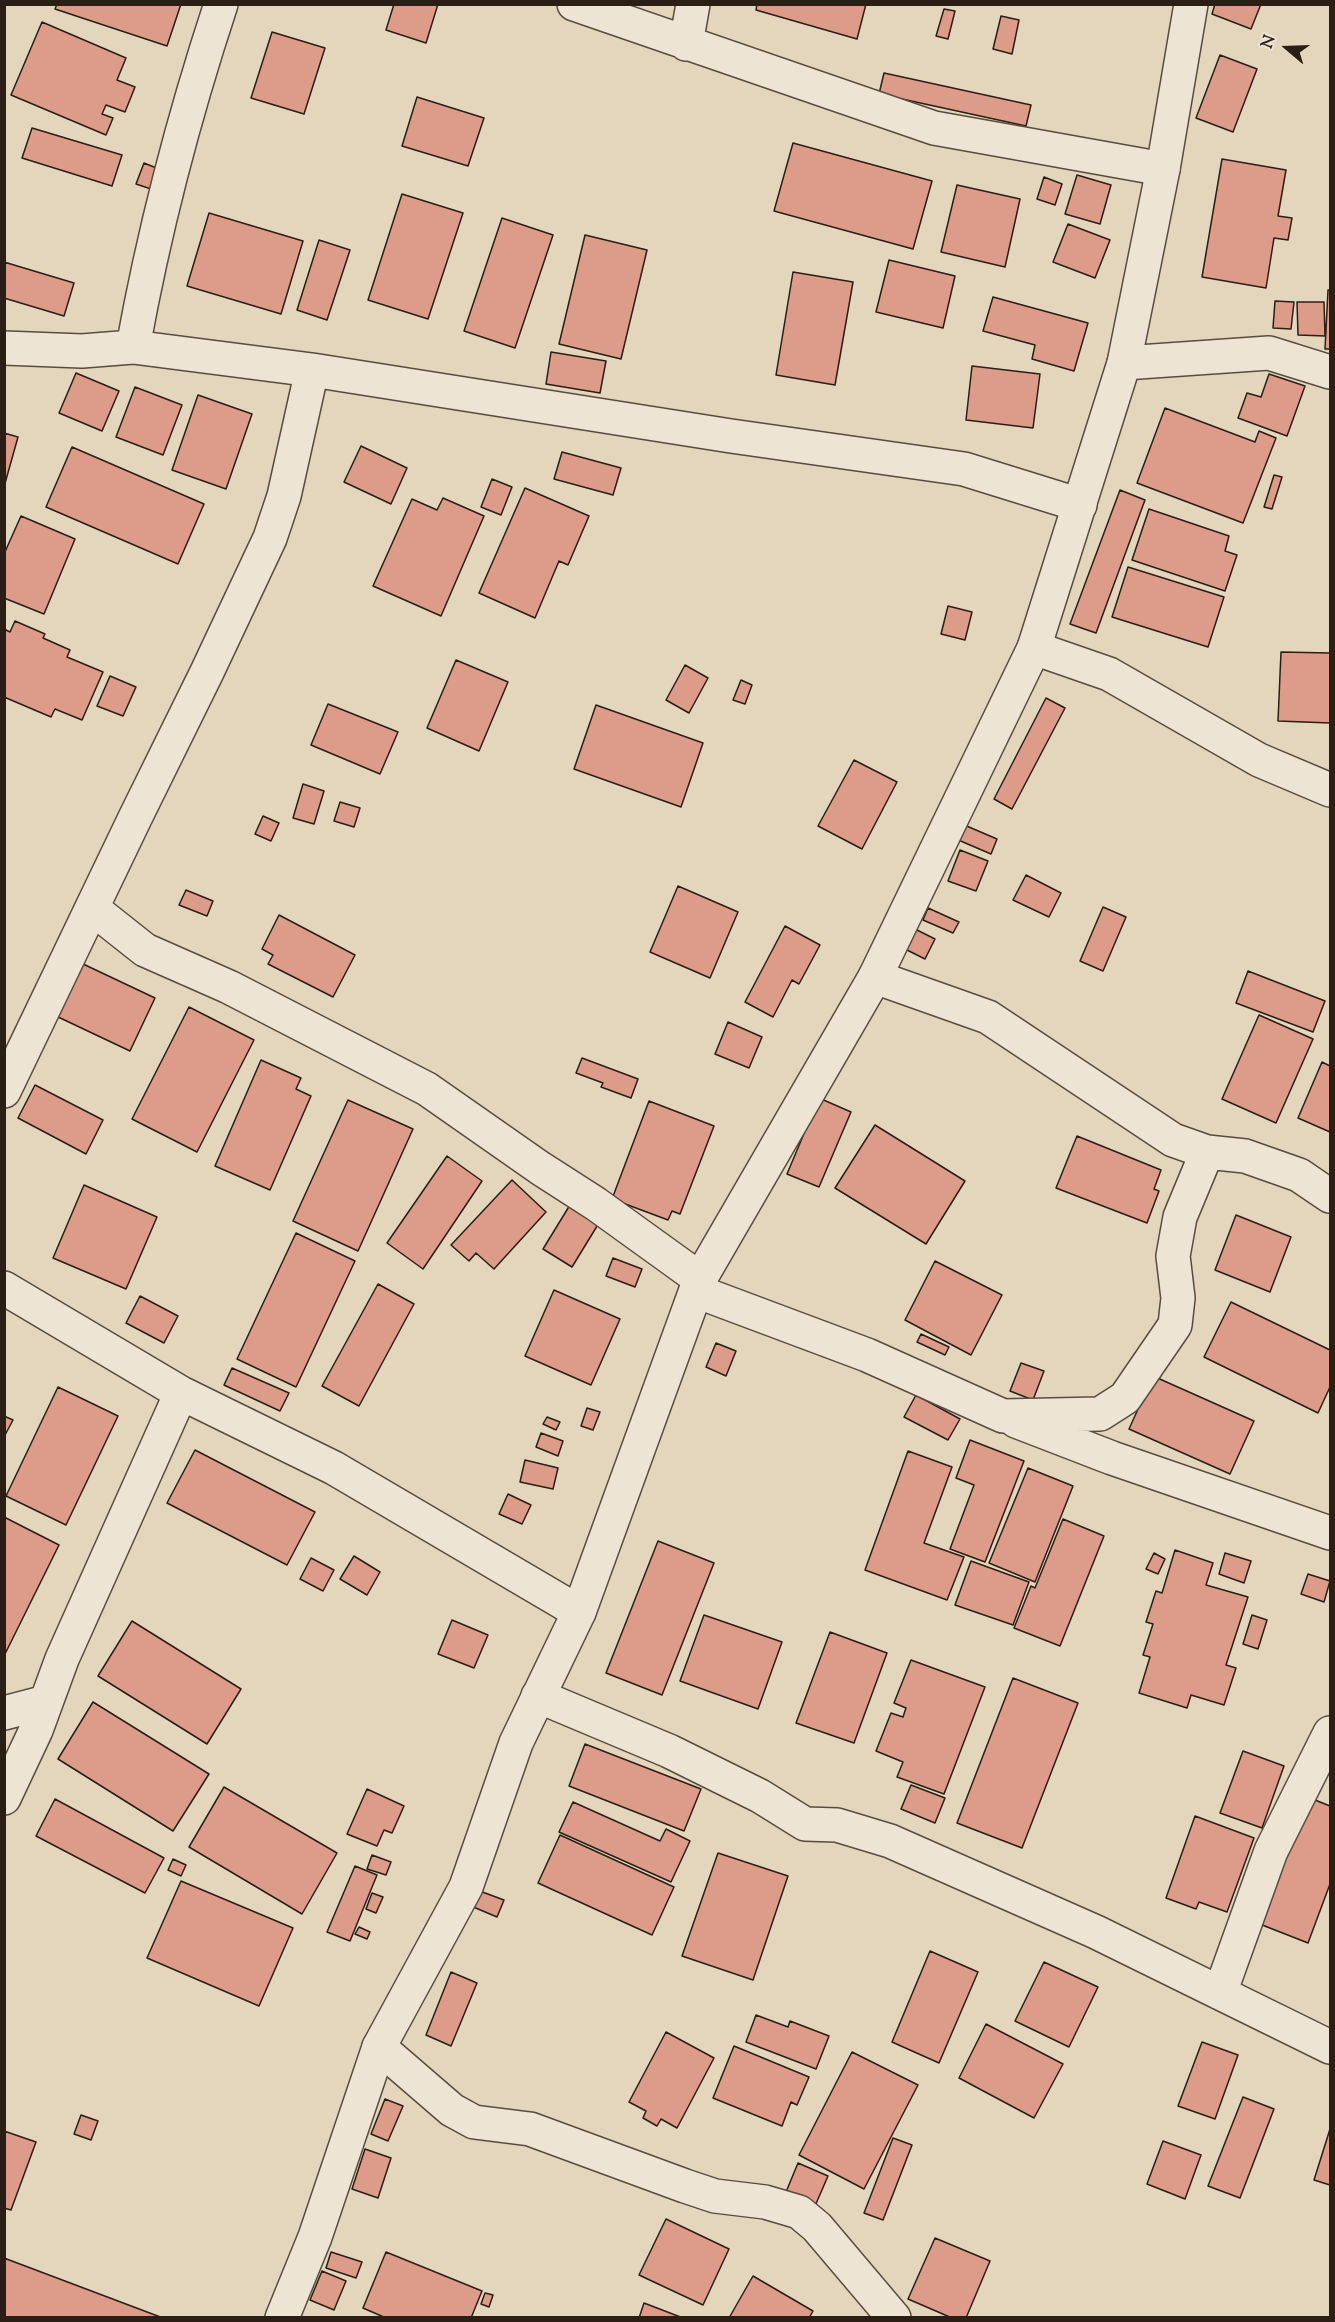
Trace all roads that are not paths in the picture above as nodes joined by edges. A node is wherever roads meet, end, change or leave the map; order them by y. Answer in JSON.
{"nodes":[{"id":1,"x":221,"y":4,"type":"edge"},
{"id":2,"x":574,"y":4,"type":"edge"},
{"id":3,"x":693,"y":4,"type":"edge"},
{"id":4,"x":1191,"y":4,"type":"edge"},
{"id":5,"x":686,"y":44,"type":"junction"},
{"id":6,"x":1163,"y":169,"type":"junction"},
{"id":7,"x":133,"y":346,"type":"junction"},
{"id":8,"x":4,"y":348,"type":"edge"},
{"id":9,"x":1124,"y":363,"type":"junction"},
{"id":10,"x":312,"y":370,"type":"junction"},
{"id":11,"x":1330,"y":372,"type":"edge"},
{"id":12,"x":1080,"y":505,"type":"junction"},
{"id":13,"x":1034,"y":648,"type":"junction"},
{"id":14,"x":1330,"y":790,"type":"edge"},
{"id":15,"x":92,"y":908,"type":"junction"},
{"id":16,"x":875,"y":977,"type":"junction"},
{"id":17,"x":4,"y":1091,"type":"edge"},
{"id":18,"x":1208,"y":1152,"type":"junction"},
{"id":19,"x":1330,"y":1196,"type":"edge"},
{"id":20,"x":698,"y":1285,"type":"junction"},
{"id":21,"x":4,"y":1288,"type":"edge"},
{"id":22,"x":180,"y":1392,"type":"junction"},
{"id":23,"x":981,"y":1407,"type":"junction"},
{"id":24,"x":1330,"y":1533,"type":"edge"},
{"id":25,"x":579,"y":1612,"type":"junction"},
{"id":26,"x":538,"y":1696,"type":"junction"},
{"id":27,"x":46,"y":1702,"type":"junction"},
{"id":28,"x":4,"y":1715,"type":"edge"},
{"id":29,"x":1330,"y":1733,"type":"edge"},
{"id":30,"x":25,"y":1754,"type":"junction"},
{"id":31,"x":4,"y":1798,"type":"edge"},
{"id":32,"x":1220,"y":1993,"type":"junction"},
{"id":33,"x":379,"y":2046,"type":"junction"},
{"id":34,"x":1330,"y":2047,"type":"edge"},
{"id":35,"x":282,"y":2318,"type":"edge"},
{"id":36,"x":894,"y":2318,"type":"edge"}],
"edges":[{"from":1,"to":7,"type":"street"},
{"from":2,"to":5,"type":"street"},
{"from":3,"to":5,"type":"street"},
{"from":4,"to":6,"type":"street"},
{"from":5,"to":6,"type":"street"},
{"from":6,"to":9,"type":"street"},
{"from":7,"to":8,"type":"street"},
{"from":7,"to":10,"type":"street"},
{"from":9,"to":11,"type":"street"},
{"from":9,"to":12,"type":"street"},
{"from":10,"to":12,"type":"street"},
{"from":10,"to":15,"type":"street"},
{"from":12,"to":13,"type":"street"},
{"from":13,"to":14,"type":"street"},
{"from":13,"to":16,"type":"street"},
{"from":15,"to":17,"type":"street"},
{"from":15,"to":20,"type":"street"},
{"from":16,"to":18,"type":"street"},
{"from":16,"to":20,"type":"street"},
{"from":18,"to":19,"type":"street"},
{"from":18,"to":23,"type":"street"},
{"from":20,"to":23,"type":"street"},
{"from":20,"to":25,"type":"street"},
{"from":21,"to":22,"type":"street"},
{"from":22,"to":25,"type":"street"},
{"from":22,"to":27,"type":"street"},
{"from":23,"to":24,"type":"street"},
{"from":25,"to":26,"type":"street"},
{"from":26,"to":32,"type":"street"},
{"from":26,"to":33,"type":"street"},
{"from":27,"to":28,"type":"street"},
{"from":27,"to":30,"type":"street"},
{"from":28,"to":30,"type":"street"},
{"from":29,"to":32,"type":"street"},
{"from":30,"to":31,"type":"street"},
{"from":32,"to":34,"type":"street"},
{"from":33,"to":35,"type":"street"},
{"from":33,"to":36,"type":"street"}]}
